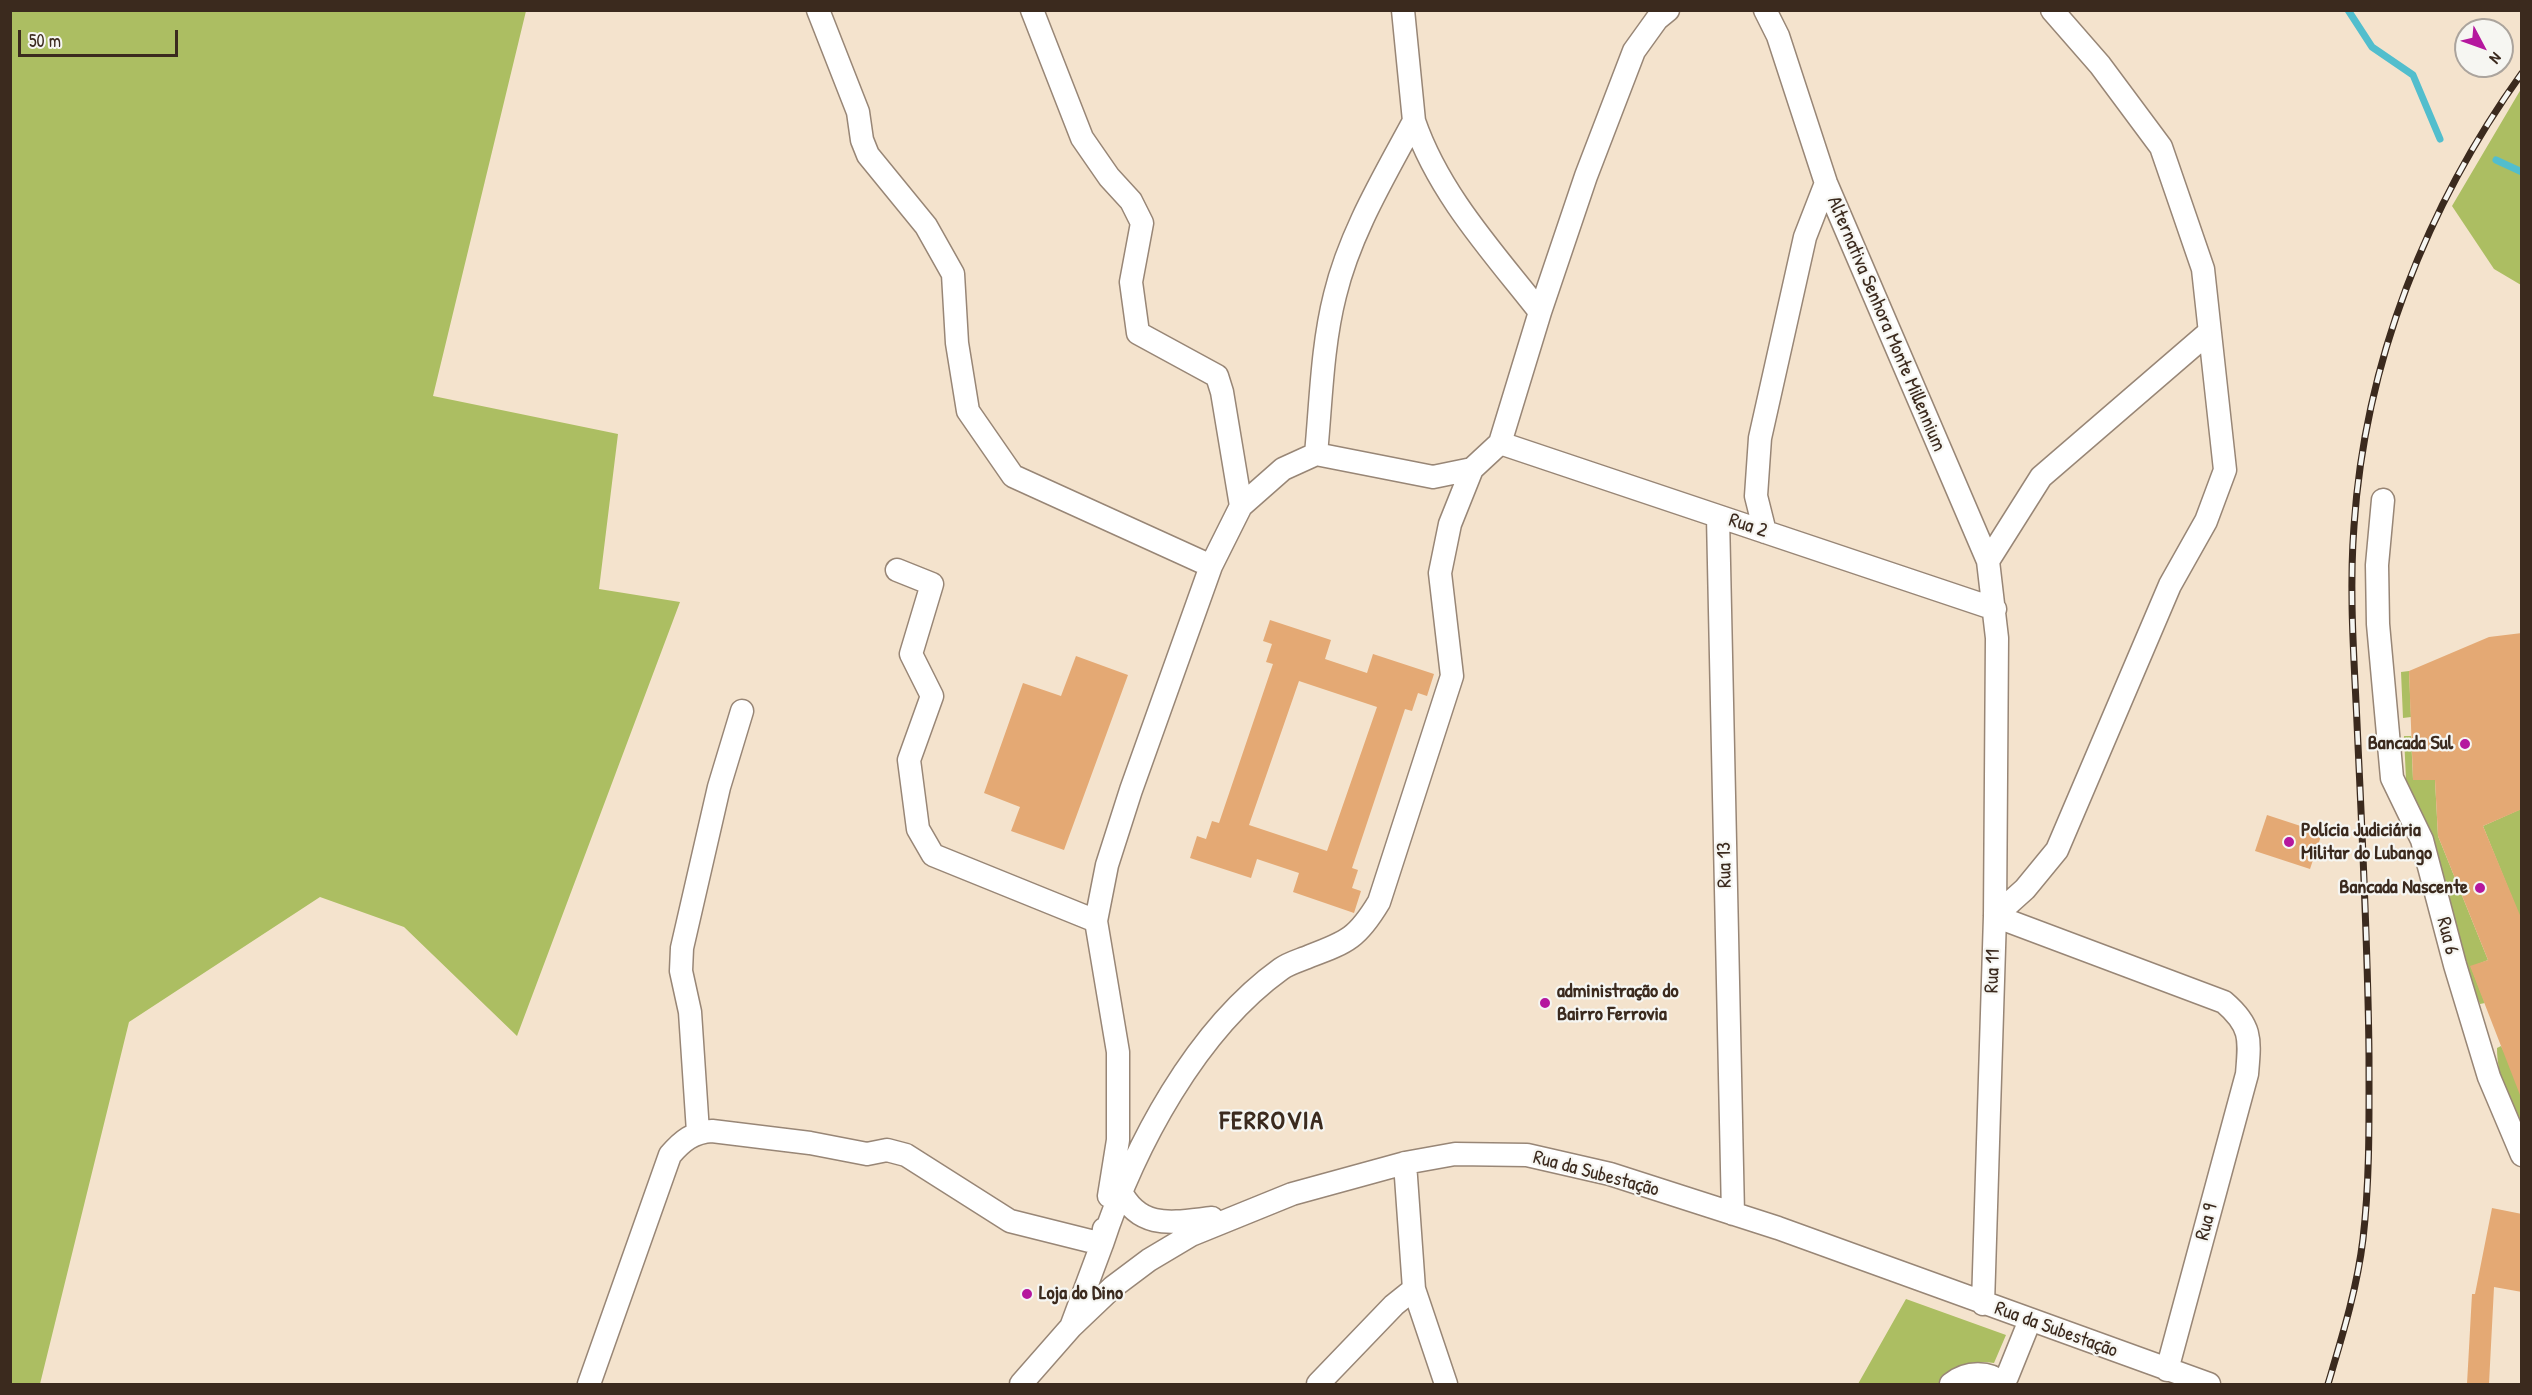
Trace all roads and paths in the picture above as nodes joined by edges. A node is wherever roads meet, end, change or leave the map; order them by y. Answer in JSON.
{"nodes":[{"id":1,"x":818,"y":10,"type":"edge"},
{"id":2,"x":1032,"y":10,"type":"edge"},
{"id":3,"x":1403,"y":10,"type":"edge"},
{"id":4,"x":1668,"y":10,"type":"edge"},
{"id":5,"x":1765,"y":10,"type":"edge"},
{"id":6,"x":2052,"y":10,"type":"edge"},
{"id":7,"x":1414,"y":121,"type":"junction"},
{"id":8,"x":1826,"y":183,"type":"junction"},
{"id":9,"x":1540,"y":312,"type":"junction"},
{"id":10,"x":2208,"y":333,"type":"junction"},
{"id":11,"x":1500,"y":443,"type":"junction"},
{"id":12,"x":1316,"y":454,"type":"junction"},
{"id":13,"x":1472,"y":470,"type":"junction"},
{"id":14,"x":2383,"y":500,"type":"dead end"},
{"id":15,"x":1241,"y":506,"type":"junction"},
{"id":16,"x":1718,"y":517,"type":"junction"},
{"id":17,"x":1765,"y":532,"type":"junction"},
{"id":18,"x":1988,"y":561,"type":"junction"},
{"id":19,"x":1211,"y":566,"type":"junction"},
{"id":20,"x":897,"y":570,"type":"dead end"},
{"id":21,"x":1995,"y":609,"type":"junction"},
{"id":22,"x":1997,"y":638,"type":"joint"},
{"id":23,"x":742,"y":711,"type":"dead end"},
{"id":24,"x":1995,"y":916,"type":"junction"},
{"id":25,"x":1095,"y":921,"type":"junction"},
{"id":26,"x":698,"y":1132,"type":"junction"},
{"id":27,"x":2522,"y":1155,"type":"edge"},
{"id":28,"x":1406,"y":1163,"type":"junction"},
{"id":29,"x":1120,"y":1190,"type":"junction"},
{"id":30,"x":1732,"y":1214,"type":"junction"},
{"id":31,"x":1235,"y":1215,"type":"junction"},
{"id":32,"x":1102,"y":1244,"type":"junction"},
{"id":33,"x":1414,"y":1289,"type":"junction"},
{"id":34,"x":1983,"y":1304,"type":"junction"},
{"id":35,"x":2030,"y":1320,"type":"junction"},
{"id":36,"x":1071,"y":1327,"type":"junction"},
{"id":37,"x":2167,"y":1370,"type":"junction"},
{"id":38,"x":2003,"y":1383,"type":"edge"},
{"id":39,"x":589,"y":1384,"type":"edge"},
{"id":40,"x":1022,"y":1384,"type":"edge"},
{"id":41,"x":1318,"y":1384,"type":"edge"},
{"id":42,"x":1446,"y":1384,"type":"edge"},
{"id":43,"x":1951,"y":1384,"type":"edge"},
{"id":44,"x":2209,"y":1384,"type":"edge"}],
"edges":[{"from":1,"to":19,"type":"street"},
{"from":2,"to":15,"type":"street"},
{"from":3,"to":7,"type":"street"},
{"from":4,"to":9,"type":"street"},
{"from":5,"to":8,"type":"street","name":"Alternativa Senhora Monte Millennium"},
{"from":6,"to":10,"type":"street"},
{"from":7,"to":9,"type":"street"},
{"from":7,"to":12,"type":"street"},
{"from":8,"to":17,"type":"street"},
{"from":8,"to":18,"type":"street","name":"Alternativa Senhora Monte Millennium"},
{"from":9,"to":11,"type":"street"},
{"from":10,"to":18,"type":"street"},
{"from":10,"to":24,"type":"street"},
{"from":11,"to":13,"type":"street"},
{"from":11,"to":16,"type":"street","name":"Rua 2"},
{"from":12,"to":13,"type":"street"},
{"from":12,"to":15,"type":"street"},
{"from":13,"to":29,"type":"street"},
{"from":14,"to":27,"type":"street","name":"Rua 6"},
{"from":15,"to":19,"type":"street"},
{"from":16,"to":17,"type":"street","name":"Rua 2"},
{"from":16,"to":30,"type":"street","name":"Rua 13"},
{"from":17,"to":21,"type":"street","name":"Rua 2"},
{"from":18,"to":21,"type":"street","name":"Alternativa Senhora Monte Millennium"},
{"from":19,"to":25,"type":"street"},
{"from":20,"to":25,"type":"street"},
{"from":21,"to":22,"type":"street","name":"Alternativa Senhora Monte Millennium"},
{"from":22,"to":24,"type":"street","name":"Rua 11"},
{"from":23,"to":26,"type":"street"},
{"from":24,"to":34,"type":"street","name":"Rua 11"},
{"from":24,"to":37,"type":"street","name":"Rua 9"},
{"from":25,"to":32,"type":"street"},
{"from":26,"to":32,"type":"street"},
{"from":26,"to":39,"type":"street"},
{"from":28,"to":30,"type":"street","name":"Rua da Subestação"},
{"from":28,"to":31,"type":"street","name":"Rua da Subestação"},
{"from":28,"to":33,"type":"street"},
{"from":29,"to":31,"type":"street"},
{"from":29,"to":32,"type":"street"},
{"from":30,"to":34,"type":"street","name":"Rua da Subestação"},
{"from":31,"to":36,"type":"street","name":"Rua da Subestação"},
{"from":32,"to":36,"type":"street"},
{"from":33,"to":41,"type":"street"},
{"from":33,"to":42,"type":"street"},
{"from":34,"to":35,"type":"street","name":"Rua da Subestação"},
{"from":35,"to":37,"type":"street","name":"Rua da Subestação"},
{"from":35,"to":38,"type":"street"},
{"from":36,"to":40,"type":"street","name":"Rua da Subestação"},
{"from":37,"to":44,"type":"street","name":"Rua da Subestação"},
{"from":38,"to":43,"type":"street"}]}
